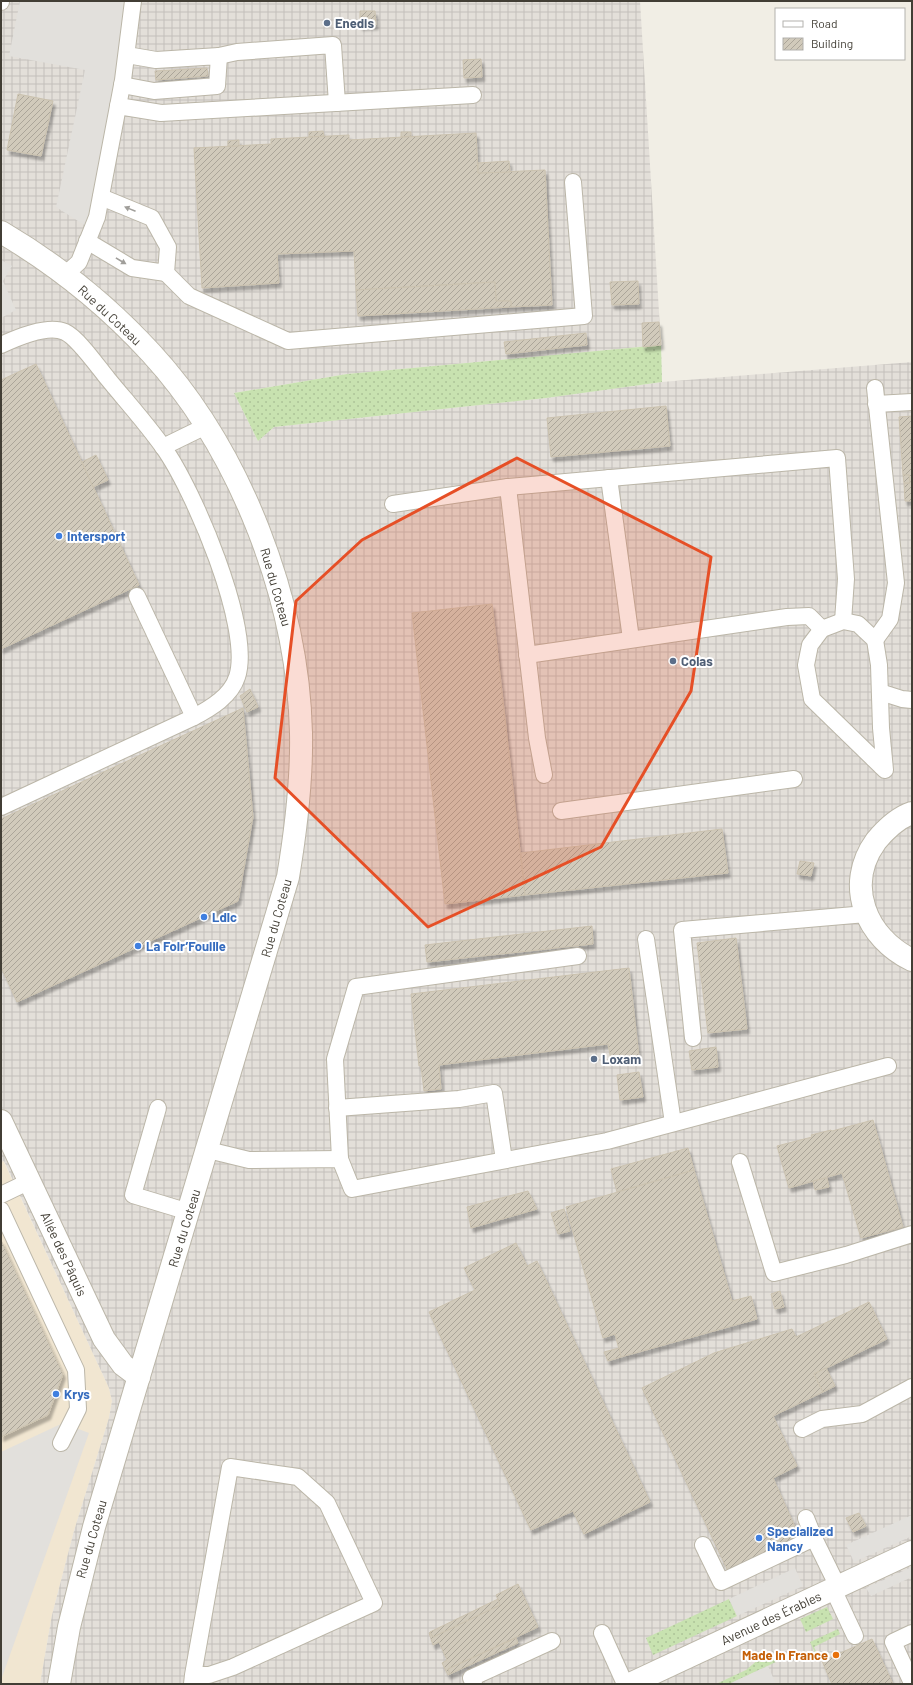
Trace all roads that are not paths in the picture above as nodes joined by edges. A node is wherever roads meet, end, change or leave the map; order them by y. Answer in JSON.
{"nodes":[{"id":1,"x":133,"y":1,"type":"edge"},
{"id":2,"x":127,"y":55,"type":"junction"},
{"id":3,"x":219,"y":56,"type":"junction"},
{"id":4,"x":122,"y":85,"type":"junction"},
{"id":5,"x":473,"y":95,"type":"dead end"},
{"id":6,"x":337,"y":103,"type":"junction"},
{"id":7,"x":118,"y":106,"type":"junction"},
{"id":8,"x":573,"y":182,"type":"dead end"},
{"id":9,"x":101,"y":196,"type":"junction"},
{"id":10,"x":1,"y":232,"type":"edge"},
{"id":11,"x":87,"y":241,"type":"junction"},
{"id":12,"x":166,"y":273,"type":"junction"},
{"id":13,"x":66,"y":274,"type":"junction"},
{"id":14,"x":1,"y":345,"type":"edge"},
{"id":15,"x":875,"y":388,"type":"dead end"},
{"id":16,"x":912,"y":402,"type":"edge"},
{"id":17,"x":876,"y":404,"type":"junction"},
{"id":18,"x":206,"y":426,"type":"junction"},
{"id":19,"x":163,"y":447,"type":"junction"},
{"id":20,"x":609,"y":478,"type":"junction"},
{"id":21,"x":508,"y":487,"type":"junction"},
{"id":22,"x":393,"y":504,"type":"dead end"},
{"id":23,"x":137,"y":596,"type":"dead end"},
{"id":24,"x":842,"y":621,"type":"junction"},
{"id":25,"x":822,"y":629,"type":"junction"},
{"id":26,"x":631,"y":639,"type":"junction"},
{"id":27,"x":875,"y":640,"type":"junction"},
{"id":28,"x":527,"y":655,"type":"junction"},
{"id":29,"x":880,"y":692,"type":"junction"},
{"id":30,"x":912,"y":700,"type":"edge"},
{"id":31,"x":194,"y":717,"type":"junction"},
{"id":32,"x":544,"y":775,"type":"dead end"},
{"id":33,"x":794,"y":779,"type":"dead end"},
{"id":34,"x":1,"y":807,"type":"edge"},
{"id":35,"x":561,"y":811,"type":"dead end"},
{"id":36,"x":912,"y":813,"type":"edge"},
{"id":37,"x":866,"y":914,"type":"junction"},
{"id":38,"x":646,"y":939,"type":"dead end"},
{"id":39,"x":578,"y":956,"type":"dead end"},
{"id":40,"x":912,"y":960,"type":"edge"},
{"id":41,"x":693,"y":1038,"type":"dead end"},
{"id":42,"x":888,"y":1066,"type":"dead end"},
{"id":43,"x":158,"y":1108,"type":"dead end"},
{"id":44,"x":337,"y":1108,"type":"junction"},
{"id":45,"x":1,"y":1121,"type":"edge"},
{"id":46,"x":673,"y":1123,"type":"junction"},
{"id":47,"x":208,"y":1150,"type":"junction"},
{"id":48,"x":340,"y":1159,"type":"junction"},
{"id":49,"x":504,"y":1160,"type":"junction"},
{"id":50,"x":740,"y":1162,"type":"dead end"},
{"id":51,"x":30,"y":1181,"type":"junction"},
{"id":52,"x":1,"y":1195,"type":"edge"},
{"id":53,"x":1,"y":1210,"type":"edge"},
{"id":54,"x":189,"y":1212,"type":"junction"},
{"id":55,"x":912,"y":1234,"type":"edge"},
{"id":56,"x":139,"y":1378,"type":"junction"},
{"id":57,"x":912,"y":1387,"type":"edge"},
{"id":58,"x":802,"y":1429,"type":"dead end"},
{"id":59,"x":61,"y":1443,"type":"dead end"},
{"id":60,"x":806,"y":1518,"type":"dead end"},
{"id":61,"x":814,"y":1538,"type":"junction"},
{"id":62,"x":703,"y":1545,"type":"dead end"},
{"id":63,"x":912,"y":1552,"type":"edge"},
{"id":64,"x":835,"y":1588,"type":"junction"},
{"id":65,"x":602,"y":1633,"type":"dead end"},
{"id":66,"x":912,"y":1633,"type":"edge"},
{"id":67,"x":855,"y":1636,"type":"dead end"},
{"id":68,"x":552,"y":1641,"type":"dead end"},
{"id":69,"x":192,"y":1680,"type":"edge"},
{"id":70,"x":912,"y":1683,"type":"edge"},
{"id":71,"x":59,"y":1684,"type":"edge"},
{"id":72,"x":474,"y":1684,"type":"edge"},
{"id":73,"x":625,"y":1684,"type":"edge"},
{"id":74,"x":630,"y":1684,"type":"edge"}],
"edges":[{"from":1,"to":2,"type":"lane"},
{"from":2,"to":3,"type":"lane"},
{"from":2,"to":4,"type":"lane"},
{"from":3,"to":4,"type":"lane"},
{"from":3,"to":6,"type":"lane"},
{"from":4,"to":7,"type":"lane"},
{"from":5,"to":6,"type":"lane"},
{"from":6,"to":7,"type":"lane"},
{"from":7,"to":9,"type":"lane"},
{"from":8,"to":12,"type":"lane"},
{"from":9,"to":11,"type":"lane"},
{"from":12,"to":9,"type":"lane","one_way":true},
{"from":10,"to":13,"type":"street","name":"Rue du Coteau"},
{"from":11,"to":12,"type":"lane","one_way":true},
{"from":11,"to":13,"type":"lane"},
{"from":13,"to":18,"type":"street","name":"Rue du Coteau"},
{"from":14,"to":19,"type":"lane"},
{"from":15,"to":17,"type":"lane"},
{"from":16,"to":17,"type":"lane"},
{"from":17,"to":27,"type":"lane"},
{"from":18,"to":19,"type":"lane"},
{"from":18,"to":47,"type":"street","name":"Rue du Coteau"},
{"from":19,"to":31,"type":"lane"},
{"from":20,"to":21,"type":"lane"},
{"from":20,"to":24,"type":"lane"},
{"from":20,"to":26,"type":"lane"},
{"from":21,"to":22,"type":"lane"},
{"from":21,"to":28,"type":"lane"},
{"from":23,"to":31,"type":"lane"},
{"from":24,"to":25,"type":"lane"},
{"from":24,"to":27,"type":"lane"},
{"from":25,"to":26,"type":"lane"},
{"from":25,"to":29,"type":"lane"},
{"from":26,"to":28,"type":"lane"},
{"from":27,"to":29,"type":"lane"},
{"from":28,"to":32,"type":"lane"},
{"from":29,"to":30,"type":"lane"},
{"from":31,"to":34,"type":"lane"},
{"from":33,"to":35,"type":"lane"},
{"from":36,"to":37,"type":"street"},
{"from":37,"to":40,"type":"street"},
{"from":37,"to":41,"type":"lane"},
{"from":38,"to":46,"type":"lane"},
{"from":39,"to":44,"type":"lane"},
{"from":42,"to":46,"type":"lane"},
{"from":43,"to":54,"type":"lane"},
{"from":44,"to":48,"type":"lane"},
{"from":44,"to":49,"type":"lane"},
{"from":45,"to":51,"type":"street","name":"Allée des Pâquis"},
{"from":46,"to":49,"type":"lane"},
{"from":47,"to":48,"type":"lane"},
{"from":47,"to":54,"type":"street","name":"Rue du Coteau"},
{"from":48,"to":49,"type":"lane"},
{"from":50,"to":55,"type":"lane"},
{"from":51,"to":52,"type":"lane"},
{"from":51,"to":56,"type":"street","name":"Allée des Pâquis"},
{"from":53,"to":59,"type":"lane"},
{"from":54,"to":56,"type":"street","name":"Rue du Coteau"},
{"from":56,"to":71,"type":"street","name":"Rue du Coteau"},
{"from":57,"to":58,"type":"lane"},
{"from":60,"to":61,"type":"lane"},
{"from":61,"to":62,"type":"lane"},
{"from":61,"to":64,"type":"lane"},
{"from":63,"to":64,"type":"street","name":"Avenue des Érables"},
{"from":64,"to":67,"type":"lane"},
{"from":64,"to":74,"type":"street","name":"Avenue des Érables"},
{"from":65,"to":73,"type":"lane"},
{"from":66,"to":70,"type":"lane"},
{"from":68,"to":72,"type":"lane"},
{"from":69,"to":69,"type":"lane"}]}
